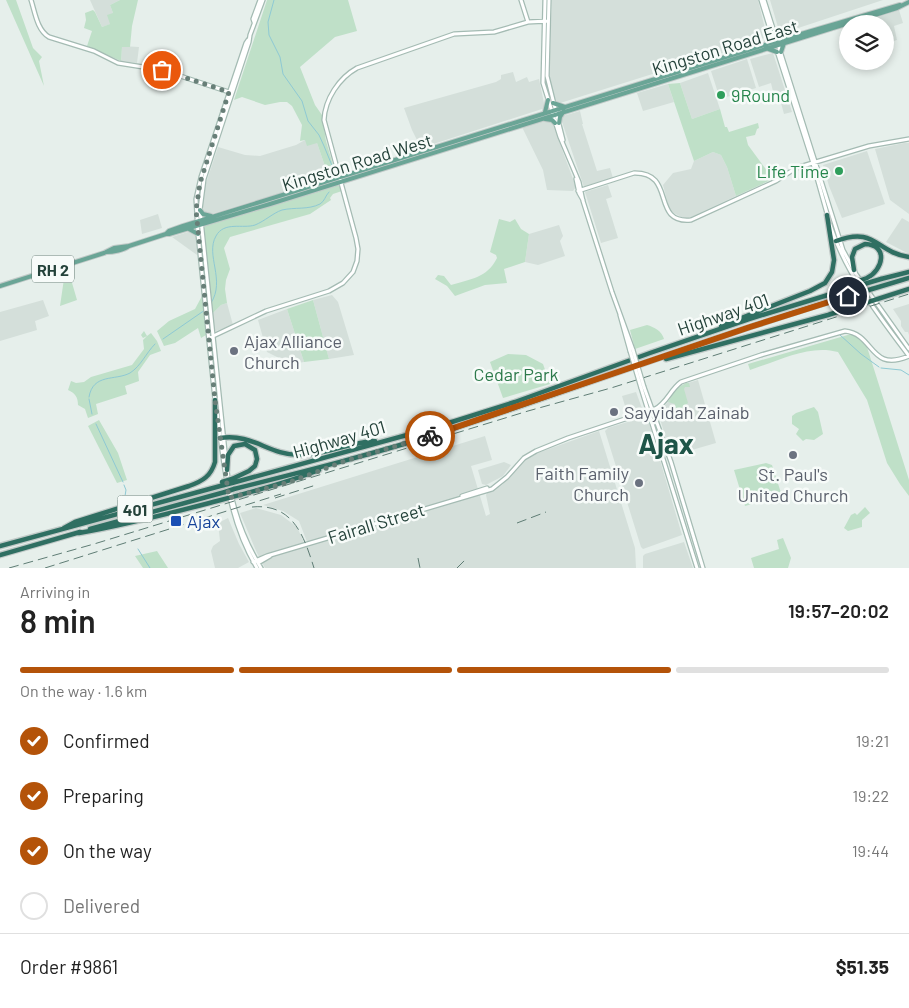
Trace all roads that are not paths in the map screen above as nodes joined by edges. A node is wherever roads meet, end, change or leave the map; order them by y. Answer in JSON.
{"nodes":[{"id":1,"x":31,"y":0,"type":"edge"},
{"id":2,"x":261,"y":0,"type":"edge"},
{"id":3,"x":521,"y":0,"type":"edge"},
{"id":4,"x":545,"y":0,"type":"edge"},
{"id":5,"x":549,"y":0,"type":"edge"},
{"id":6,"x":763,"y":0,"type":"edge"},
{"id":7,"x":909,"y":2,"type":"edge"},
{"id":8,"x":546,"y":20,"type":"junction"},
{"id":9,"x":528,"y":22,"type":"junction"},
{"id":10,"x":772,"y":31,"type":"junction"},
{"id":11,"x":786,"y":40,"type":"junction"},
{"id":12,"x":776,"y":42,"type":"junction"},
{"id":13,"x":766,"y":46,"type":"junction"},
{"id":14,"x":779,"y":52,"type":"junction"},
{"id":15,"x":231,"y":92,"type":"junction"},
{"id":16,"x":548,"y":100,"type":"junction"},
{"id":17,"x":553,"y":103,"type":"junction"},
{"id":18,"x":565,"y":109,"type":"junction"},
{"id":19,"x":554,"y":112,"type":"junction"},
{"id":20,"x":544,"y":113,"type":"junction"},
{"id":21,"x":540,"y":119,"type":"junction"},
{"id":22,"x":557,"y":123,"type":"junction"},
{"id":23,"x":909,"y":139,"type":"edge"},
{"id":24,"x":213,"y":148,"type":"junction"},
{"id":25,"x":814,"y":163,"type":"junction"},
{"id":26,"x":341,"y":179,"type":"junction"},
{"id":27,"x":580,"y":190,"type":"junction"},
{"id":28,"x":200,"y":210,"type":"junction"},
{"id":29,"x":827,"y":215,"type":"junction"},
{"id":30,"x":216,"y":216,"type":"junction"},
{"id":31,"x":199,"y":223,"type":"junction"},
{"id":32,"x":186,"y":229,"type":"junction"},
{"id":33,"x":166,"y":234,"type":"junction"},
{"id":34,"x":198,"y":234,"type":"junction"},
{"id":35,"x":837,"y":241,"type":"junction"},
{"id":36,"x":909,"y":257,"type":"edge"},
{"id":37,"x":854,"y":270,"type":"junction"},
{"id":38,"x":909,"y":272,"type":"edge"},
{"id":39,"x":909,"y":278,"type":"edge"},
{"id":40,"x":854,"y":285,"type":"junction"},
{"id":41,"x":0,"y":286,"type":"edge"},
{"id":42,"x":909,"y":289,"type":"edge"},
{"id":43,"x":872,"y":301,"type":"junction"},
{"id":44,"x":208,"y":302,"type":"junction"},
{"id":45,"x":211,"y":337,"type":"junction"},
{"id":46,"x":695,"y":338,"type":"junction"},
{"id":47,"x":903,"y":349,"type":"junction"},
{"id":48,"x":909,"y":349,"type":"edge"},
{"id":49,"x":909,"y":356,"type":"edge"},
{"id":50,"x":896,"y":360,"type":"junction"},
{"id":51,"x":649,"y":362,"type":"junction"},
{"id":52,"x":215,"y":400,"type":"junction"},
{"id":53,"x":650,"y":411,"type":"junction"},
{"id":54,"x":222,"y":438,"type":"junction"},
{"id":55,"x":384,"y":440,"type":"junction"},
{"id":56,"x":345,"y":461,"type":"junction"},
{"id":57,"x":227,"y":470,"type":"junction"},
{"id":58,"x":232,"y":481,"type":"junction"},
{"id":59,"x":499,"y":484,"type":"junction"},
{"id":60,"x":231,"y":498,"type":"junction"},
{"id":61,"x":452,"y":500,"type":"junction"},
{"id":62,"x":683,"y":502,"type":"junction"},
{"id":63,"x":677,"y":503,"type":"junction"},
{"id":64,"x":64,"y":528,"type":"junction"},
{"id":65,"x":79,"y":533,"type":"junction"},
{"id":66,"x":0,"y":546,"type":"edge"},
{"id":67,"x":0,"y":555,"type":"edge"},
{"id":68,"x":256,"y":564,"type":"edge"},
{"id":69,"x":261,"y":568,"type":"edge"},
{"id":70,"x":697,"y":568,"type":"edge"},
{"id":71,"x":703,"y":568,"type":"edge"}],
"edges":[{"from":1,"to":15,"type":"main road"},
{"from":2,"to":15,"type":"main road"},
{"from":3,"to":9,"type":"main road"},
{"from":4,"to":8,"type":"main road"},
{"from":5,"to":8,"type":"main road"},
{"from":6,"to":10,"type":"main road"},
{"from":7,"to":11,"type":"main road","name":"Kingston Road East","number":"RH 2"},
{"from":8,"to":9,"type":"main road"},
{"from":8,"to":16,"type":"main road"},
{"from":8,"to":17,"type":"main road"},
{"from":9,"to":26,"type":"main road"},
{"from":10,"to":11,"type":"main road"},
{"from":10,"to":12,"type":"main road"},
{"from":10,"to":13,"type":"main road"},
{"from":11,"to":12,"type":"main road","name":"Kingston Road East","number":"RH 2"},
{"from":11,"to":14,"type":"main road"},
{"from":12,"to":13,"type":"main road","name":"Kingston Road East","number":"RH 2"},
{"from":12,"to":14,"type":"main road"},
{"from":13,"to":14,"type":"main road"},
{"from":13,"to":18,"type":"main road","name":"Kingston Road East","number":"RH 2"},
{"from":14,"to":25,"type":"main road"},
{"from":15,"to":24,"type":"main road"},
{"from":16,"to":19,"type":"main road"},
{"from":16,"to":20,"type":"main road"},
{"from":17,"to":18,"type":"main road"},
{"from":17,"to":19,"type":"main road"},
{"from":18,"to":19,"type":"main road","name":"Kingston Road East","number":"RH 2"},
{"from":18,"to":22,"type":"main road"},
{"from":19,"to":20,"type":"main road","name":"Kingston Road West","number":"RH 2"},
{"from":19,"to":21,"type":"main road","name":"Kingston Road West","number":"RH 2"},
{"from":19,"to":22,"type":"main road"},
{"from":20,"to":26,"type":"main road","name":"Kingston Road West","number":"RH 2"},
{"from":21,"to":22,"type":"main road"},
{"from":21,"to":26,"type":"main road","name":"Kingston Road West","number":"RH 2"},
{"from":22,"to":27,"type":"main road"},
{"from":23,"to":25,"type":"main road"},
{"from":24,"to":28,"type":"main road"},
{"from":24,"to":31,"type":"main road"},
{"from":25,"to":27,"type":"main road"},
{"from":25,"to":29,"type":"main road"},
{"from":25,"to":35,"type":"main road"},
{"from":26,"to":30,"type":"main road","name":"Kingston Road West","number":"RH 2"},
{"from":26,"to":31,"type":"main road","name":"Kingston Road West","number":"RH 2"},
{"from":26,"to":45,"type":"main road"},
{"from":27,"to":53,"type":"main road","bridge":true},
{"from":28,"to":30,"type":"main road"},
{"from":28,"to":31,"type":"main road"},
{"from":29,"to":35,"type":"main road"},
{"from":29,"to":46,"type":"highway"},
{"from":30,"to":31,"type":"main road","name":"Kingston Road West","number":"RH 2"},
{"from":31,"to":32,"type":"main road","name":"Kingston Road West","number":"RH 2"},
{"from":31,"to":33,"type":"main road","name":"Kingston Road West","number":"RH 2"},
{"from":31,"to":34,"type":"main road"},
{"from":31,"to":44,"type":"main road"},
{"from":32,"to":33,"type":"main road","name":"Kingston Road West","number":"RH 2"},
{"from":32,"to":34,"type":"main road"},
{"from":33,"to":41,"type":"main road","name":"Kingston Road West","number":"RH 2"},
{"from":34,"to":44,"type":"main road"},
{"from":35,"to":36,"type":"highway"},
{"from":35,"to":37,"type":"main road"},
{"from":35,"to":43,"type":"main road"},
{"from":37,"to":40,"type":"highway","bridge":true},
{"from":37,"to":43,"type":"main road"},
{"from":38,"to":40,"type":"highway","bridge":true},
{"from":39,"to":51,"type":"highway","name":"Highway 401","number":"401","bridge":true},
{"from":40,"to":46,"type":"highway","name":"Highway 401","number":"401"},
{"from":42,"to":43,"type":"highway"},
{"from":43,"to":47,"type":"main road"},
{"from":43,"to":48,"type":"main road"},
{"from":43,"to":51,"type":"highway"},
{"from":44,"to":45,"type":"main road"},
{"from":45,"to":52,"type":"main road"},
{"from":45,"to":54,"type":"main road"},
{"from":46,"to":55,"type":"highway","name":"Highway 401","number":"401"},
{"from":47,"to":49,"type":"main road"},
{"from":47,"to":50,"type":"main road"},
{"from":49,"to":50,"type":"main road"},
{"from":50,"to":53,"type":"main road"},
{"from":51,"to":56,"type":"highway","name":"Highway 401","number":"401"},
{"from":52,"to":54,"type":"main road"},
{"from":52,"to":64,"type":"highway"},
{"from":53,"to":59,"type":"main road"},
{"from":53,"to":62,"type":"main road"},
{"from":53,"to":63,"type":"main road"},
{"from":54,"to":55,"type":"highway"},
{"from":54,"to":57,"type":"main road"},
{"from":54,"to":60,"type":"main road"},
{"from":55,"to":58,"type":"highway","name":"Highway 401","number":"401"},
{"from":56,"to":60,"type":"highway"},
{"from":56,"to":65,"type":"highway","name":"Highway 401","number":"401","bridge":true},
{"from":57,"to":58,"type":"highway"},
{"from":57,"to":60,"type":"main road"},
{"from":58,"to":64,"type":"highway","name":"Highway 401","number":"401","bridge":true},
{"from":59,"to":61,"type":"main road"},
{"from":59,"to":61,"type":"main road","name":"Fairall Street"},
{"from":60,"to":65,"type":"highway"},
{"from":60,"to":68,"type":"main road"},
{"from":61,"to":68,"type":"main road","name":"Fairall Street"},
{"from":62,"to":63,"type":"main road"},
{"from":62,"to":71,"type":"main road"},
{"from":63,"to":70,"type":"main road"},
{"from":64,"to":66,"type":"highway","name":"Highway 401","number":"401"},
{"from":65,"to":67,"type":"highway","name":"Highway 401","number":"401"},
{"from":68,"to":69,"type":"main road"}]}
